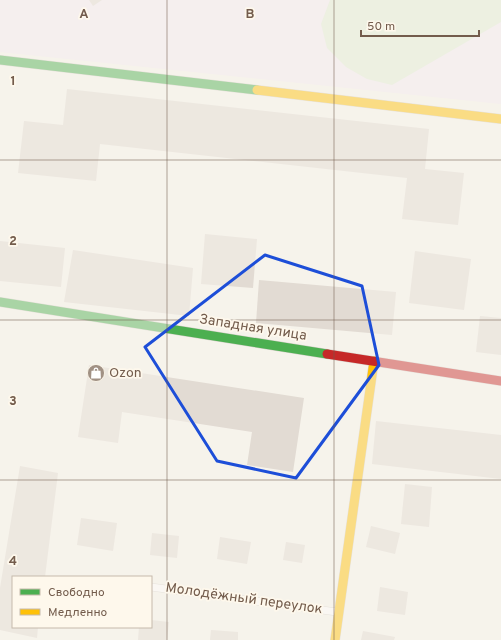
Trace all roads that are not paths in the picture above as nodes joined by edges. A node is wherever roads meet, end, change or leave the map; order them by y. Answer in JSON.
{"nodes":[{"id":1,"x":0,"y":60,"type":"edge"},
{"id":2,"x":501,"y":119,"type":"edge"},
{"id":3,"x":0,"y":302,"type":"edge"},
{"id":4,"x":374,"y":361,"type":"junction"},
{"id":5,"x":501,"y":381,"type":"edge"},
{"id":6,"x":152,"y":587,"type":"edge"},
{"id":7,"x":338,"y":612,"type":"junction"},
{"id":8,"x":335,"y":640,"type":"edge"}],
"edges":[{"from":1,"to":2,"type":"street"},
{"from":3,"to":4,"type":"street","name":"Западная улица"},
{"from":4,"to":5,"type":"street","name":"Западная улица"},
{"from":4,"to":7,"type":"street"},
{"from":6,"to":7,"type":"lane","name":"Молодёжный переулок"},
{"from":7,"to":8,"type":"street"}]}
